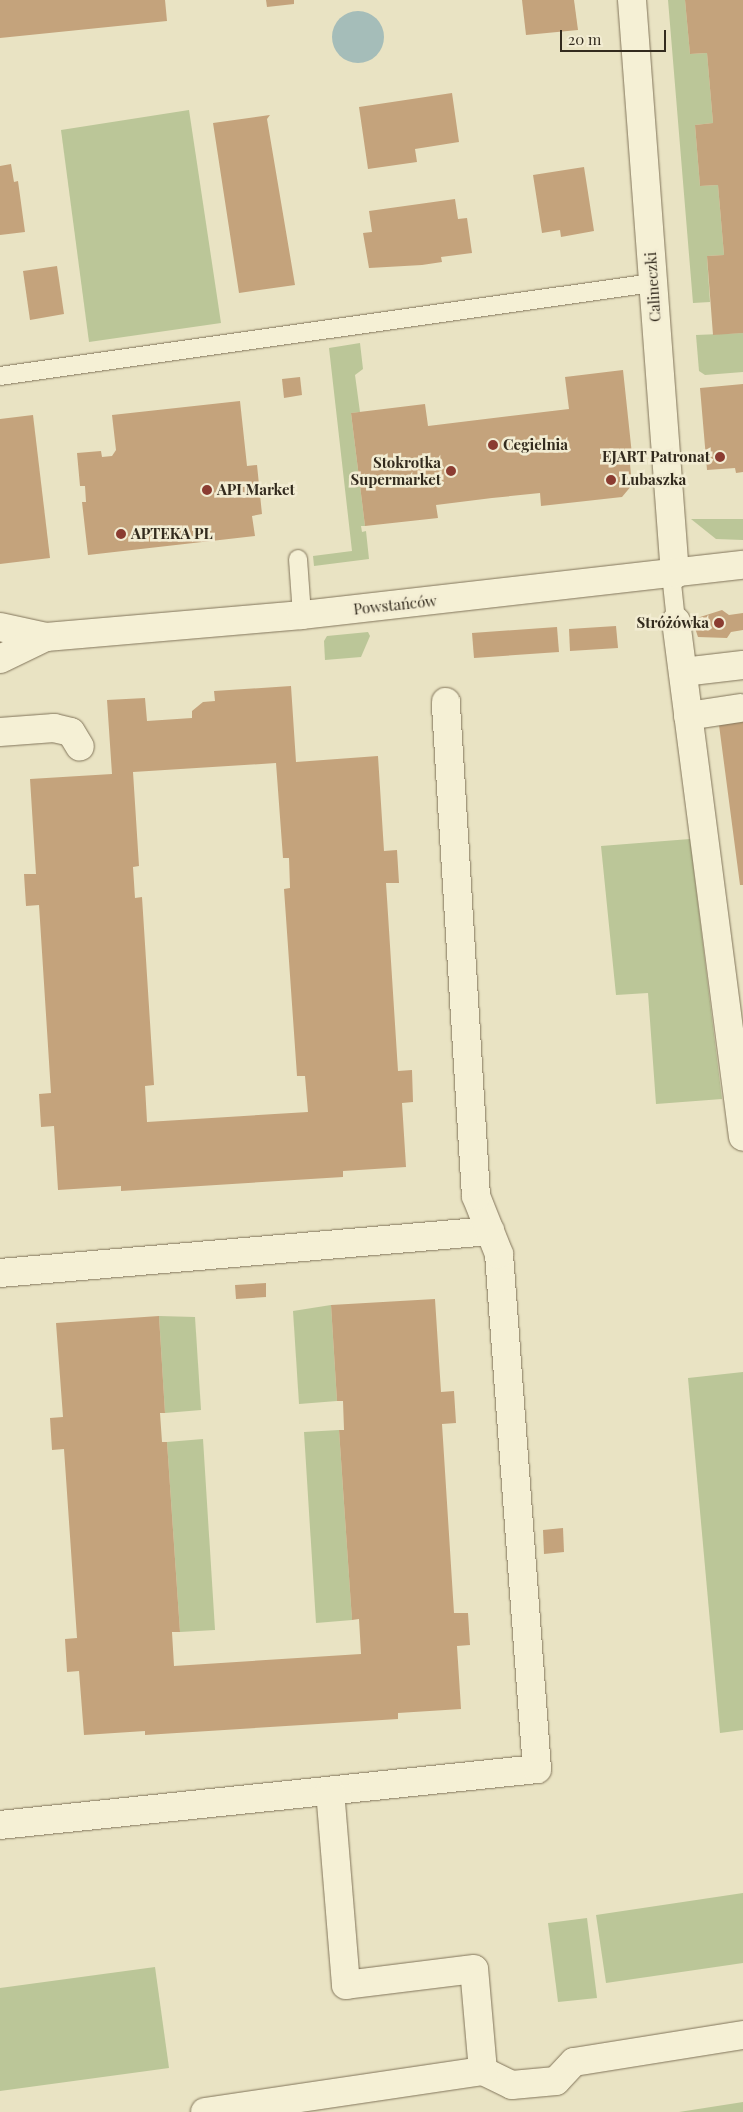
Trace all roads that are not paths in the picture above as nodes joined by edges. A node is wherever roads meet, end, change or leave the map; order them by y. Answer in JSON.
{"nodes":[{"id":1,"x":632,"y":0,"type":"edge"},
{"id":2,"x":652,"y":283,"type":"junction"},
{"id":3,"x":0,"y":376,"type":"edge"},
{"id":4,"x":298,"y":558,"type":"dead end"},
{"id":5,"x":743,"y":566,"type":"edge"},
{"id":6,"x":673,"y":574,"type":"junction"},
{"id":7,"x":302,"y":615,"type":"junction"},
{"id":8,"x":676,"y":621,"type":"joint"},
{"id":9,"x":0,"y":627,"type":"edge"},
{"id":10,"x":46,"y":637,"type":"junction"},
{"id":11,"x":0,"y":659,"type":"edge"},
{"id":12,"x":743,"y":665,"type":"edge"},
{"id":13,"x":682,"y":672,"type":"junction"},
{"id":14,"x":446,"y":702,"type":"dead end"},
{"id":15,"x":740,"y":708,"type":"dead end"},
{"id":16,"x":688,"y":716,"type":"junction"},
{"id":17,"x":0,"y":732,"type":"edge"},
{"id":18,"x":80,"y":747,"type":"dead end"},
{"id":19,"x":735,"y":1013,"type":"edge"},
{"id":20,"x":743,"y":1138,"type":"edge"},
{"id":21,"x":490,"y":1231,"type":"junction"},
{"id":22,"x":0,"y":1273,"type":"edge"},
{"id":23,"x":330,"y":1792,"type":"junction"},
{"id":24,"x":0,"y":1825,"type":"edge"},
{"id":25,"x":743,"y":2035,"type":"edge"},
{"id":26,"x":483,"y":2071,"type":"junction"},
{"id":27,"x":205,"y":2112,"type":"edge"}],
"edges":[{"from":1,"to":2,"type":"street","name":"Calineczki"},
{"from":2,"to":3,"type":"lane"},
{"from":2,"to":6,"type":"street","name":"Calineczki"},
{"from":4,"to":7,"type":"lane"},
{"from":5,"to":6,"type":"street","name":"Powstańców"},
{"from":6,"to":7,"type":"street","name":"Powstańców"},
{"from":6,"to":8,"type":"lane"},
{"from":7,"to":10,"type":"street","name":"Powstańców"},
{"from":8,"to":13,"type":"street"},
{"from":9,"to":10,"type":"street","name":"Powstańców"},
{"from":10,"to":11,"type":"street","name":"Powstańców"},
{"from":12,"to":13,"type":"street"},
{"from":13,"to":16,"type":"street"},
{"from":14,"to":21,"type":"street"},
{"from":15,"to":16,"type":"street"},
{"from":16,"to":19,"type":"street"},
{"from":17,"to":18,"type":"street"},
{"from":19,"to":20,"type":"street"},
{"from":21,"to":22,"type":"street"},
{"from":21,"to":23,"type":"street"},
{"from":23,"to":24,"type":"street"},
{"from":23,"to":26,"type":"street"},
{"from":25,"to":26,"type":"street"},
{"from":26,"to":27,"type":"street"}]}
